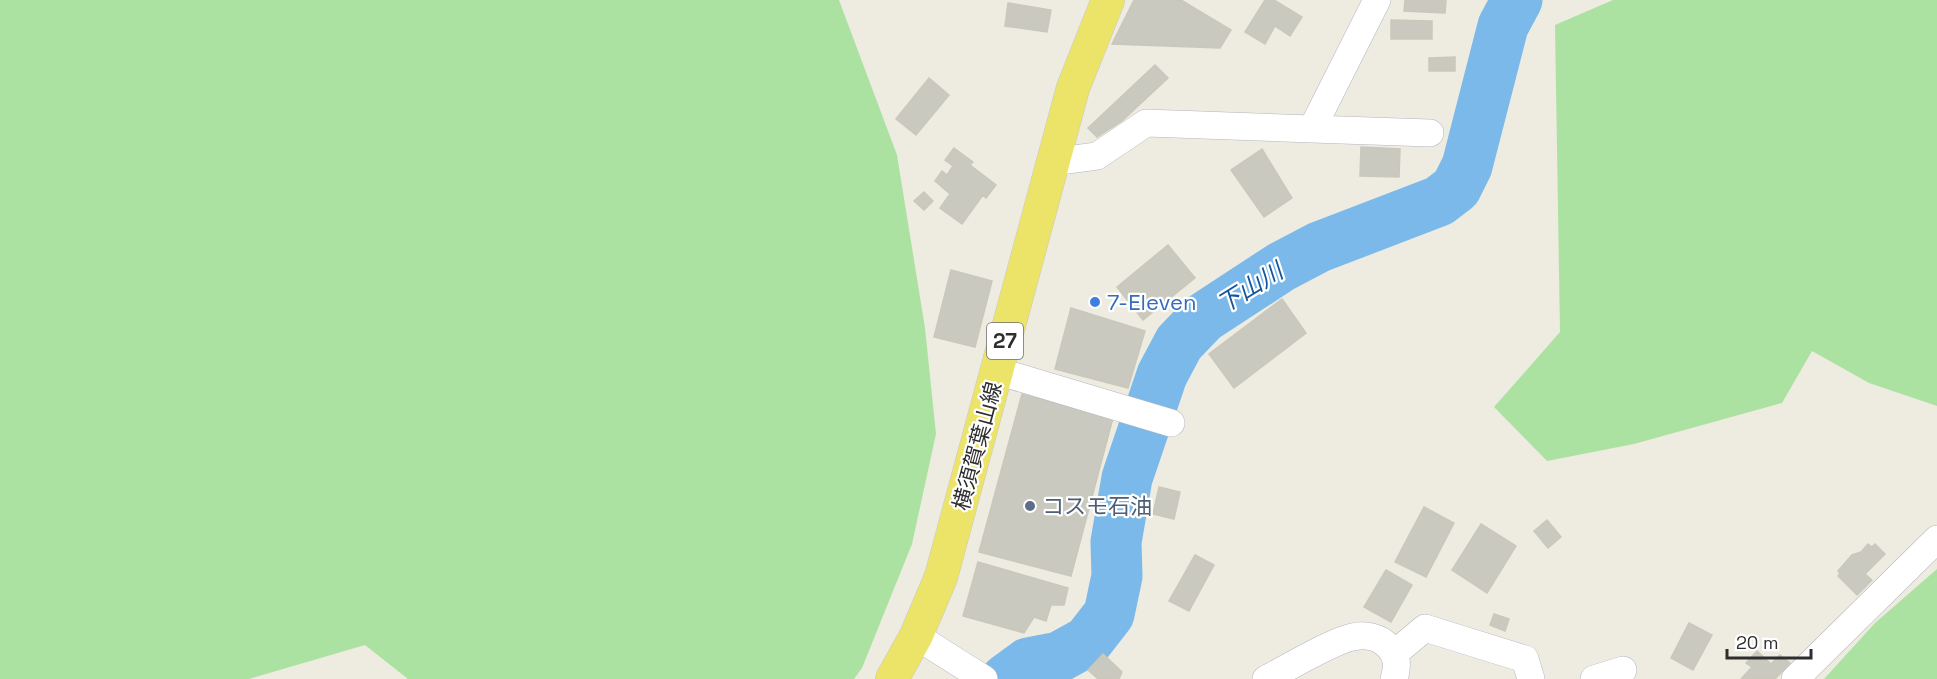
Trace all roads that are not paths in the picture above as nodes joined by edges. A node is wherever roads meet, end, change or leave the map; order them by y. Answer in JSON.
{"nodes":[{"id":1,"x":1108,"y":0,"type":"edge"},
{"id":2,"x":1377,"y":0,"type":"edge"},
{"id":3,"x":1312,"y":129,"type":"junction"},
{"id":4,"x":1430,"y":133,"type":"dead end"},
{"id":5,"x":1052,"y":162,"type":"junction"},
{"id":6,"x":998,"y":371,"type":"junction"},
{"id":7,"x":1152,"y":417,"type":"dead end"},
{"id":8,"x":1937,"y":539,"type":"edge"},
{"id":9,"x":916,"y":636,"type":"junction"},
{"id":10,"x":1394,"y":666,"type":"edge"},
{"id":11,"x":1623,"y":670,"type":"dead end"},
{"id":12,"x":981,"y":676,"type":"edge"},
{"id":13,"x":892,"y":679,"type":"edge"},
{"id":14,"x":1266,"y":679,"type":"edge"},
{"id":15,"x":1531,"y":679,"type":"edge"},
{"id":16,"x":1594,"y":679,"type":"edge"},
{"id":17,"x":1795,"y":679,"type":"edge"}],
"edges":[{"from":1,"to":5,"type":"main road","name":"横須賀葉山線","number":"27"},
{"from":2,"to":3,"type":"street"},
{"from":3,"to":4,"type":"street"},
{"from":3,"to":5,"type":"street"},
{"from":5,"to":6,"type":"main road","name":"横須賀葉山線","number":"27"},
{"from":6,"to":7,"type":"street"},
{"from":6,"to":9,"type":"main road","name":"横須賀葉山線","number":"27"},
{"from":8,"to":17,"type":"street"},
{"from":9,"to":12,"type":"street"},
{"from":9,"to":13,"type":"main road","name":"横須賀葉山線","number":"27"},
{"from":10,"to":14,"type":"street"},
{"from":10,"to":15,"type":"street"},
{"from":11,"to":16,"type":"street"}]}
